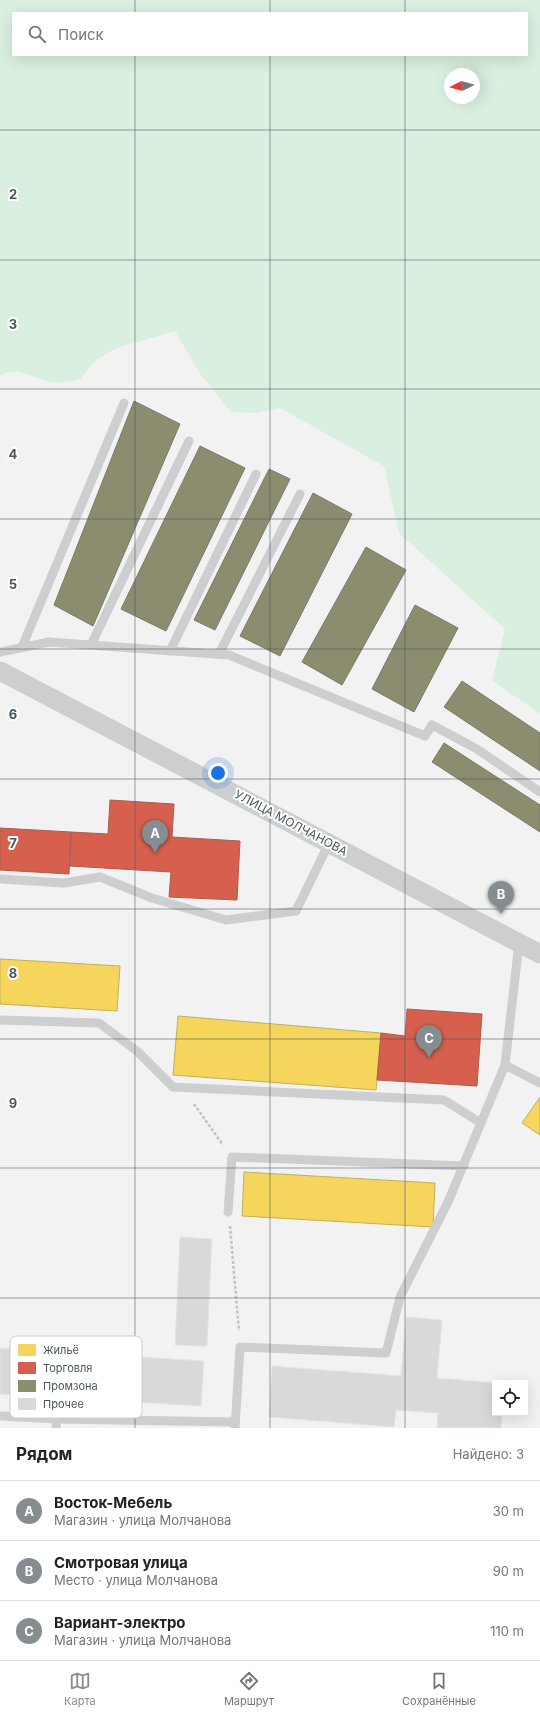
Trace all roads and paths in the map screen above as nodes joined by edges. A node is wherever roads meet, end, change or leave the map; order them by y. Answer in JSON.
{"nodes":[{"id":1,"x":124,"y":403,"type":"dead end"},
{"id":2,"x":189,"y":441,"type":"dead end"},
{"id":3,"x":256,"y":474,"type":"dead end"},
{"id":4,"x":300,"y":494,"type":"dead end"},
{"id":5,"x":92,"y":645,"type":"junction"},
{"id":6,"x":22,"y":647,"type":"junction"},
{"id":7,"x":170,"y":651,"type":"junction"},
{"id":8,"x":0,"y":652,"type":"edge"},
{"id":9,"x":219,"y":654,"type":"junction"},
{"id":10,"x":0,"y":670,"type":"edge"},
{"id":11,"x":540,"y":792,"type":"edge"},
{"id":12,"x":329,"y":843,"type":"junction"},
{"id":13,"x":0,"y":879,"type":"edge"},
{"id":14,"x":519,"y":942,"type":"junction"},
{"id":15,"x":540,"y":954,"type":"edge"},
{"id":16,"x":0,"y":1020,"type":"edge"},
{"id":17,"x":505,"y":1065,"type":"junction"},
{"id":18,"x":540,"y":1083,"type":"edge"},
{"id":19,"x":192,"y":1100,"type":"dead end"},
{"id":20,"x":481,"y":1123,"type":"junction"},
{"id":21,"x":232,"y":1157,"type":"junction"},
{"id":22,"x":464,"y":1166,"type":"junction"},
{"id":23,"x":228,"y":1212,"type":"joint"},
{"id":24,"x":240,"y":1347,"type":"junction"},
{"id":25,"x":0,"y":1416,"type":"edge"},
{"id":26,"x":10,"y":1417,"type":"edge"},
{"id":27,"x":16,"y":1418,"type":"edge"},
{"id":28,"x":56,"y":1423,"type":"edge"},
{"id":29,"x":235,"y":1425,"type":"edge"}],
"edges":[{"from":1,"to":6,"type":"lane"},
{"from":2,"to":5,"type":"lane"},
{"from":3,"to":7,"type":"lane"},
{"from":4,"to":9,"type":"lane"},
{"from":5,"to":6,"type":"lane"},
{"from":5,"to":7,"type":"lane"},
{"from":6,"to":8,"type":"lane"},
{"from":7,"to":9,"type":"lane"},
{"from":9,"to":11,"type":"lane"},
{"from":10,"to":12,"type":"street","name":"УЛИЦА МОЛЧАНОВА"},
{"from":12,"to":13,"type":"lane"},
{"from":12,"to":14,"type":"street","name":"УЛИЦА МОЛЧАНОВА"},
{"from":14,"to":15,"type":"street","name":"УЛИЦА МОЛЧАНОВА"},
{"from":14,"to":17,"type":"lane"},
{"from":16,"to":20,"type":"lane"},
{"from":17,"to":18,"type":"lane"},
{"from":17,"to":20,"type":"lane"},
{"from":19,"to":21,"type":"path"},
{"from":20,"to":22,"type":"lane"},
{"from":21,"to":22,"type":"lane"},
{"from":21,"to":23,"type":"lane"},
{"from":22,"to":24,"type":"lane"},
{"from":23,"to":24,"type":"path"},
{"from":24,"to":29,"type":"lane"},
{"from":25,"to":26,"type":"lane"},
{"from":27,"to":28,"type":"lane"},
{"from":28,"to":29,"type":"lane"}]}
